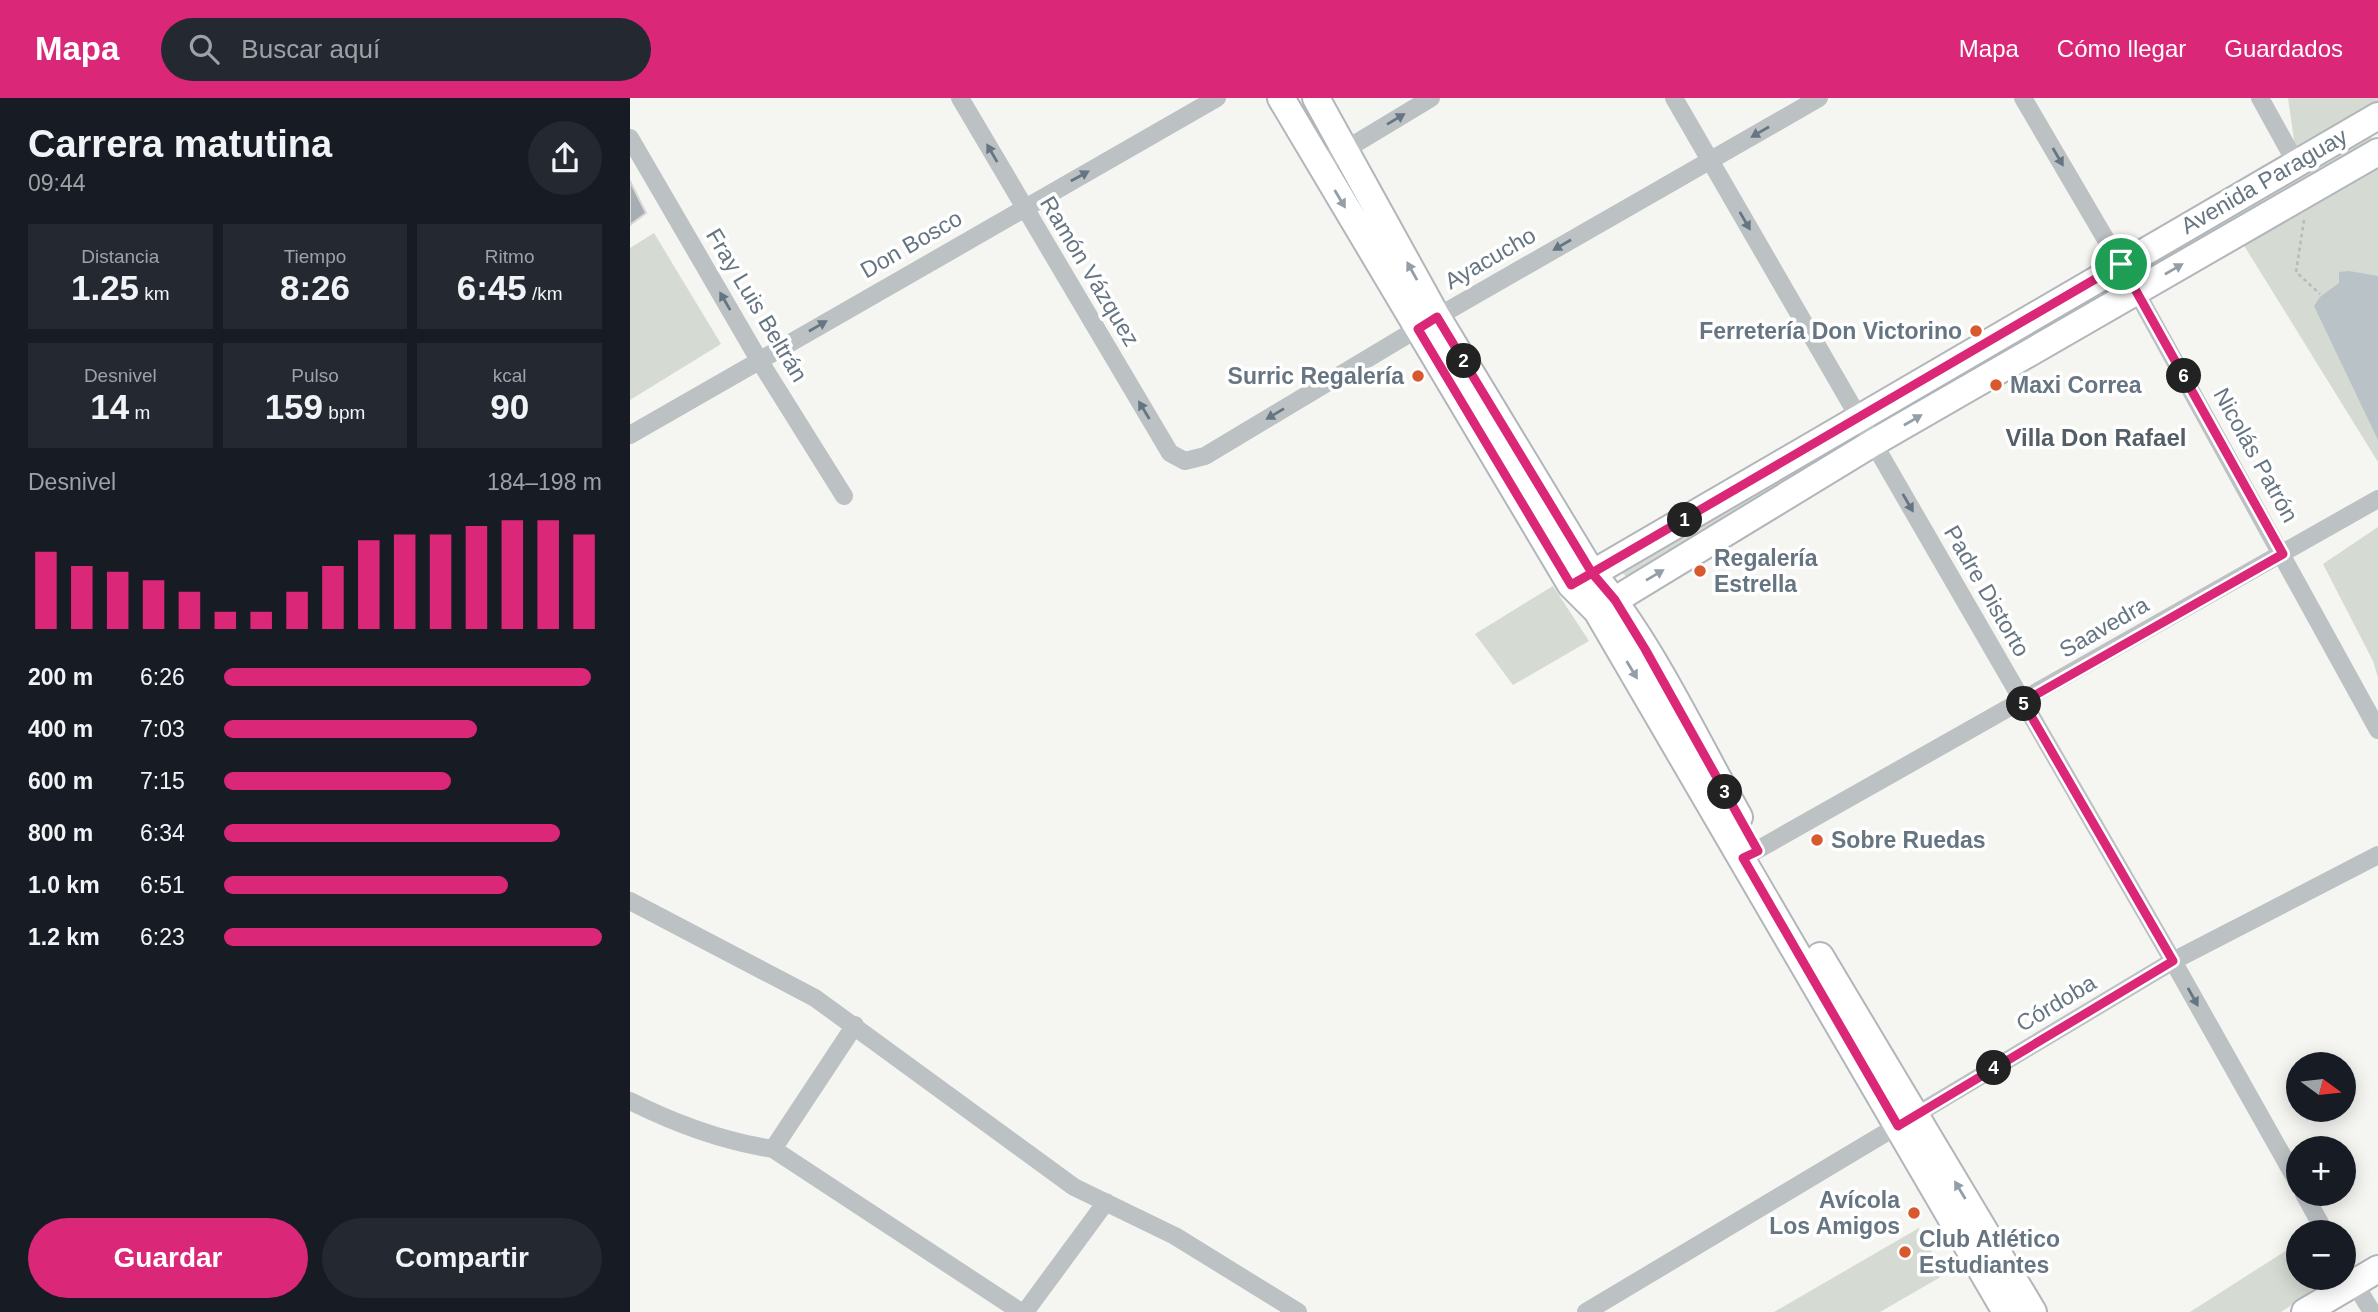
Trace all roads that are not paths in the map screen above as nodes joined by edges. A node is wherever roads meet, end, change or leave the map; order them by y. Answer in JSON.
{"nodes":[{"id":1,"x":960,"y":98,"type":"edge"},
{"id":2,"x":1217,"y":98,"type":"edge"},
{"id":3,"x":1281,"y":98,"type":"edge"},
{"id":4,"x":1316,"y":98,"type":"edge"},
{"id":5,"x":1431,"y":98,"type":"edge"},
{"id":6,"x":1674,"y":98,"type":"edge"},
{"id":7,"x":1819,"y":98,"type":"edge"},
{"id":8,"x":2023,"y":98,"type":"edge"},
{"id":9,"x":2260,"y":98,"type":"edge"},
{"id":10,"x":2371,"y":120,"type":"edge"},
{"id":11,"x":630,"y":138,"type":"edge"},
{"id":12,"x":1345,"y":150,"type":"junction"},
{"id":13,"x":2378,"y":152,"type":"edge"},
{"id":14,"x":1711,"y":161,"type":"junction"},
{"id":15,"x":2296,"y":163,"type":"junction"},
{"id":16,"x":1320,"y":165,"type":"junction"},
{"id":17,"x":1023,"y":208,"type":"junction"},
{"id":18,"x":2121,"y":264,"type":"junction"},
{"id":19,"x":2136,"y":291,"type":"junction"},
{"id":20,"x":1427,"y":323,"type":"junction"},
{"id":21,"x":759,"y":360,"type":"junction"},
{"id":22,"x":1859,"y":419,"type":"junction"},
{"id":23,"x":630,"y":435,"type":"edge"},
{"id":24,"x":1873,"y":443,"type":"junction"},
{"id":25,"x":1185,"y":461,"type":"joint"},
{"id":26,"x":844,"y":496,"type":"dead end"},
{"id":27,"x":2378,"y":499,"type":"edge"},
{"id":28,"x":2283,"y":554,"type":"junction"},
{"id":29,"x":1582,"y":579,"type":"junction"},
{"id":30,"x":1606,"y":606,"type":"junction"},
{"id":31,"x":2023,"y":702,"type":"junction"},
{"id":32,"x":2378,"y":730,"type":"edge"},
{"id":33,"x":1751,"y":855,"type":"junction"},
{"id":34,"x":2378,"y":855,"type":"edge"},
{"id":35,"x":630,"y":901,"type":"edge"},
{"id":36,"x":2173,"y":961,"type":"junction"},
{"id":37,"x":855,"y":1025,"type":"junction"},
{"id":38,"x":630,"y":1101,"type":"edge"},
{"id":39,"x":1906,"y":1121,"type":"junction"},
{"id":40,"x":773,"y":1149,"type":"junction"},
{"id":41,"x":2286,"y":1162,"type":"edge"},
{"id":42,"x":1106,"y":1202,"type":"junction"},
{"id":43,"x":2378,"y":1269,"type":"edge"},
{"id":44,"x":2362,"y":1289,"type":"edge"},
{"id":45,"x":1023,"y":1312,"type":"edge"},
{"id":46,"x":1298,"y":1312,"type":"edge"},
{"id":47,"x":1586,"y":1312,"type":"edge"},
{"id":48,"x":2006,"y":1312,"type":"edge"},
{"id":49,"x":2033,"y":1312,"type":"edge"},
{"id":50,"x":2305,"y":1312,"type":"edge"},
{"id":51,"x":2339,"y":1312,"type":"edge"}],
"edges":[{"from":17,"to":1,"type":"street","name":"Ramón Vázquez","one_way":true},
{"from":17,"to":2,"type":"street","name":"Don Bosco","one_way":true},
{"from":3,"to":16,"type":"main road"},
{"from":4,"to":12,"type":"main road"},
{"from":12,"to":5,"type":"street","one_way":true},
{"from":6,"to":14,"type":"street","name":"Padre Distorto"},
{"from":7,"to":14,"type":"street","name":"Ayacucho","one_way":true},
{"from":8,"to":18,"type":"street","name":"Nicolás Patrón","one_way":true},
{"from":9,"to":15,"type":"street"},
{"from":10,"to":15,"type":"main road","name":"Avenida Paraguay"},
{"from":21,"to":11,"type":"street","name":"Fray Luis Beltrán","one_way":true},
{"from":12,"to":16,"type":"street"},
{"from":20,"to":12,"type":"main road","one_way":true},
{"from":19,"to":13,"type":"main road","name":"Avenida Paraguay","one_way":true},
{"from":14,"to":20,"type":"street","name":"Ayacucho","one_way":true},
{"from":14,"to":22,"type":"street","name":"Padre Distorto","one_way":true},
{"from":15,"to":18,"type":"main road","name":"Avenida Paraguay"},
{"from":16,"to":20,"type":"main road","one_way":true},
{"from":21,"to":17,"type":"street","name":"Don Bosco","one_way":true},
{"from":25,"to":17,"type":"street","name":"Ramón Vázquez","one_way":true},
{"from":18,"to":19,"type":"street","name":"Nicolás Patrón"},
{"from":18,"to":22,"type":"main road","name":"Avenida Paraguay"},
{"from":24,"to":19,"type":"main road","name":"Avenida Paraguay","one_way":true},
{"from":19,"to":28,"type":"street","name":"Nicolás Patrón"},
{"from":20,"to":25,"type":"street","name":"Ayacucho","one_way":true},
{"from":20,"to":29,"type":"main road"},
{"from":21,"to":23,"type":"street","name":"Don Bosco"},
{"from":21,"to":26,"type":"street","name":"Fray Luis Beltrán"},
{"from":22,"to":24,"type":"street","name":"Padre Distorto"},
{"from":22,"to":29,"type":"main road","name":"Avenida Paraguay"},
{"from":30,"to":24,"type":"main road","name":"Avenida Paraguay","one_way":true},
{"from":24,"to":31,"type":"street","name":"Padre Distorto","one_way":true},
{"from":27,"to":28,"type":"street","name":"Saavedra"},
{"from":28,"to":31,"type":"street","name":"Saavedra"},
{"from":28,"to":32,"type":"street","name":"Nicolás Patrón"},
{"from":29,"to":30,"type":"main road"},
{"from":30,"to":33,"type":"main road"},
{"from":31,"to":33,"type":"street","name":"Saavedra"},
{"from":31,"to":36,"type":"street","name":"Padre Distorto"},
{"from":33,"to":39,"type":"main road"},
{"from":34,"to":36,"type":"street","name":"Córdoba"},
{"from":35,"to":37,"type":"street"},
{"from":36,"to":39,"type":"street","name":"Córdoba"},
{"from":36,"to":41,"type":"street","name":"Padre Distorto","one_way":true},
{"from":37,"to":40,"type":"street"},
{"from":37,"to":42,"type":"street"},
{"from":38,"to":40,"type":"street"},
{"from":39,"to":47,"type":"street","name":"Córdoba"},
{"from":39,"to":48,"type":"main road"},
{"from":49,"to":39,"type":"main road","one_way":true},
{"from":40,"to":45,"type":"street"},
{"from":42,"to":45,"type":"street"},
{"from":42,"to":46,"type":"street"},
{"from":43,"to":44,"type":"main road"},
{"from":44,"to":50,"type":"main road"},
{"from":44,"to":51,"type":"main road"}]}
